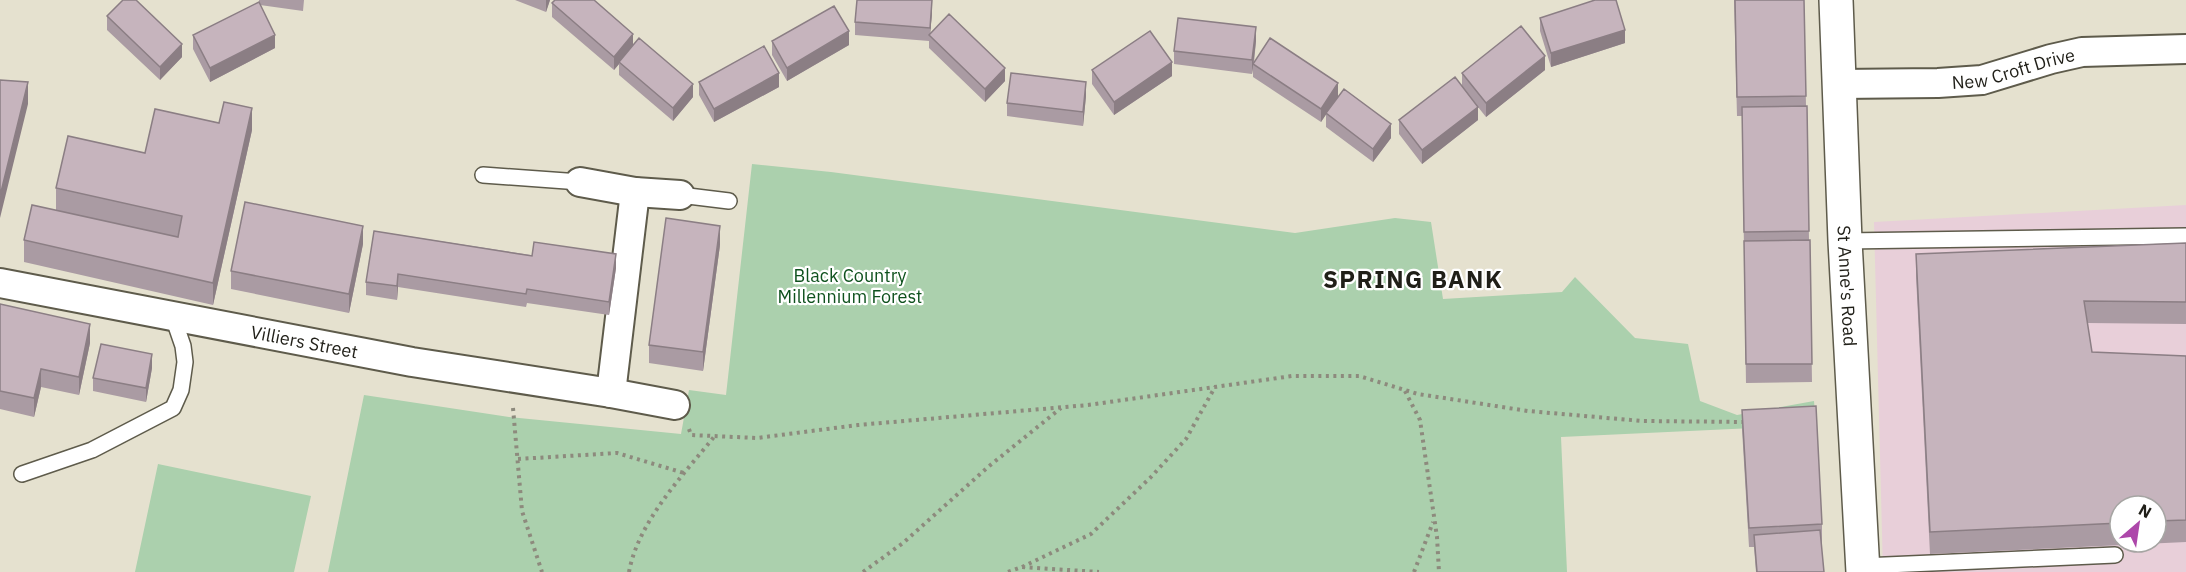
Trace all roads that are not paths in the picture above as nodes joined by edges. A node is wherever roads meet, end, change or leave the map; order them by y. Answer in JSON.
{"nodes":[{"id":1,"x":1836,"y":0,"type":"edge"},
{"id":2,"x":2186,"y":49,"type":"edge"},
{"id":3,"x":1839,"y":84,"type":"junction"},
{"id":4,"x":483,"y":175,"type":"dead end"},
{"id":5,"x":580,"y":182,"type":"joint"},
{"id":6,"x":635,"y":192,"type":"junction"},
{"id":7,"x":680,"y":195,"type":"joint"},
{"id":8,"x":729,"y":201,"type":"dead end"},
{"id":9,"x":2186,"y":236,"type":"edge"},
{"id":10,"x":1845,"y":241,"type":"junction"},
{"id":11,"x":0,"y":282,"type":"edge"},
{"id":12,"x":173,"y":317,"type":"junction"},
{"id":13,"x":611,"y":393,"type":"junction"},
{"id":14,"x":675,"y":405,"type":"road end"},
{"id":15,"x":22,"y":474,"type":"dead end"},
{"id":16,"x":2115,"y":555,"type":"dead end"},
{"id":17,"x":1863,"y":569,"type":"edge"}],
"edges":[{"from":1,"to":3,"type":"street","name":"St Anne's Road"},
{"from":2,"to":3,"type":"street","name":"New Croft Drive"},
{"from":3,"to":10,"type":"street","name":"St Anne's Road"},
{"from":4,"to":5,"type":"lane"},
{"from":5,"to":6,"type":"street"},
{"from":6,"to":7,"type":"street"},
{"from":6,"to":13,"type":"street"},
{"from":7,"to":8,"type":"lane"},
{"from":9,"to":10,"type":"lane"},
{"from":10,"to":17,"type":"street","name":"St Anne's Road"},
{"from":11,"to":12,"type":"street","name":"Villiers Street"},
{"from":12,"to":13,"type":"street","name":"Villiers Street"},
{"from":12,"to":15,"type":"lane"},
{"from":13,"to":14,"type":"street","name":"Villiers Street"},
{"from":16,"to":17,"type":"lane"}]}
